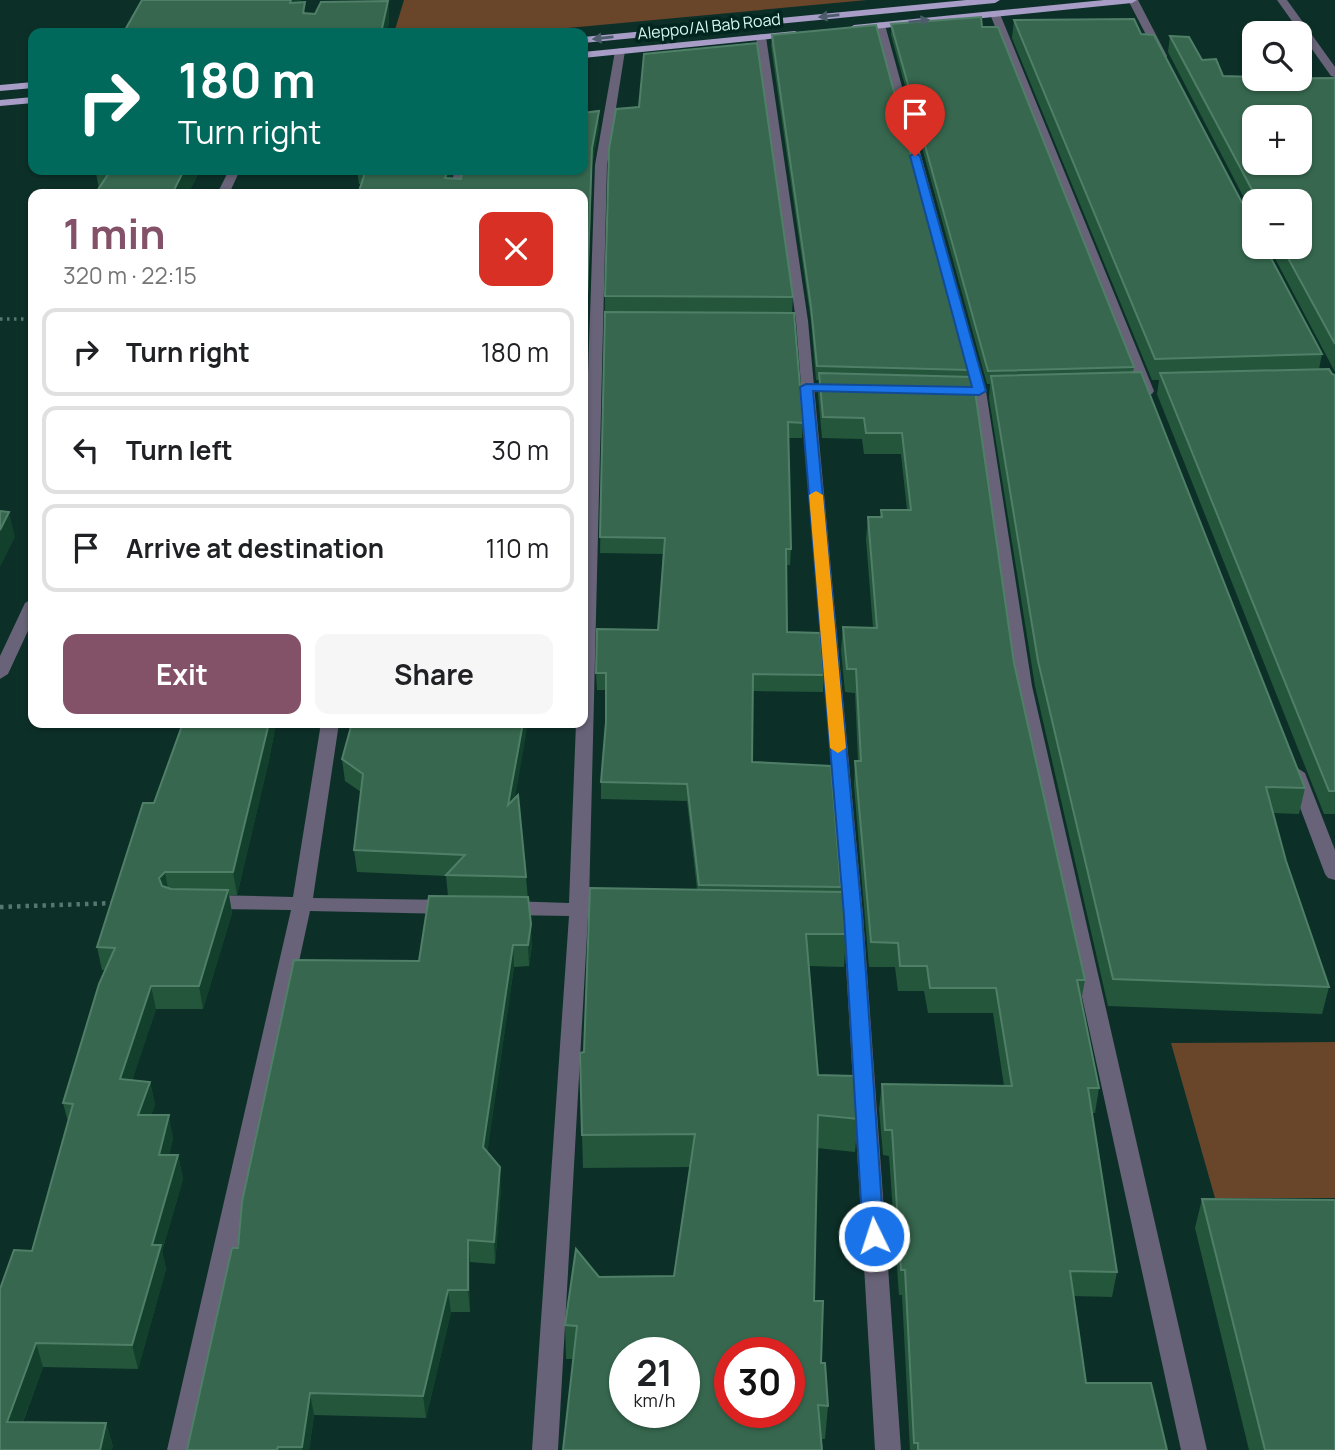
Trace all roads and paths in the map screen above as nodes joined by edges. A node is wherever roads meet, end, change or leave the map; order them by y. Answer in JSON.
{"nodes":[{"id":1,"x":1132,"y":0,"type":"edge"},
{"id":2,"x":1282,"y":0,"type":"edge"},
{"id":3,"x":995,"y":7,"type":"edge"},
{"id":4,"x":880,"y":25,"type":"junction"},
{"id":5,"x":840,"y":29,"type":"edge"},
{"id":6,"x":800,"y":33,"type":"edge"},
{"id":7,"x":761,"y":37,"type":"junction"},
{"id":8,"x":588,"y":40,"type":"edge"},
{"id":9,"x":620,"y":51,"type":"junction"},
{"id":10,"x":588,"y":54,"type":"edge"},
{"id":11,"x":1170,"y":71,"type":"edge"},
{"id":12,"x":1335,"y":74,"type":"edge"},
{"id":13,"x":28,"y":85,"type":"edge"},
{"id":14,"x":0,"y":88,"type":"edge"},
{"id":15,"x":28,"y":100,"type":"edge"},
{"id":16,"x":0,"y":103,"type":"edge"},
{"id":17,"x":0,"y":318,"type":"edge"},
{"id":18,"x":28,"y":319,"type":"edge"},
{"id":19,"x":597,"y":320,"type":"edge"},
{"id":20,"x":1154,"y":411,"type":"edge"},
{"id":21,"x":28,"y":614,"type":"edge"},
{"id":22,"x":588,"y":614,"type":"edge"},
{"id":23,"x":0,"y":674,"type":"edge"},
{"id":24,"x":329,"y":728,"type":"edge"},
{"id":25,"x":585,"y":728,"type":"edge"},
{"id":26,"x":1290,"y":758,"type":"edge"},
{"id":27,"x":1335,"y":874,"type":"edge"},
{"id":28,"x":188,"y":902,"type":"edge"},
{"id":29,"x":123,"y":903,"type":"edge"},
{"id":30,"x":302,"y":904,"type":"junction"},
{"id":31,"x":0,"y":907,"type":"edge"},
{"id":32,"x":579,"y":909,"type":"junction"},
{"id":33,"x":606,"y":910,"type":"edge"},
{"id":34,"x":180,"y":1450,"type":"edge"},
{"id":35,"x":545,"y":1450,"type":"edge"},
{"id":36,"x":888,"y":1450,"type":"edge"},
{"id":37,"x":1194,"y":1450,"type":"edge"}],
"edges":[{"from":1,"to":3,"type":"main road","name":"Aleppo/Al Bab Road"},
{"from":1,"to":11,"type":"street"},
{"from":2,"to":12,"type":"street"},
{"from":4,"to":3,"type":"main road","name":"Aleppo/Al Bab Road","one_way":true},
{"from":3,"to":8,"type":"main road","name":"Aleppo/Al Bab Road","one_way":true},
{"from":3,"to":20,"type":"street"},
{"from":4,"to":5,"type":"main road","name":"Aleppo/Al Bab Road"},
{"from":4,"to":37,"type":"street"},
{"from":6,"to":7,"type":"main road","name":"Aleppo/Al Bab Road"},
{"from":7,"to":9,"type":"main road","name":"Aleppo/Al Bab Road"},
{"from":7,"to":36,"type":"street"},
{"from":9,"to":10,"type":"main road","name":"Aleppo/Al Bab Road"},
{"from":9,"to":19,"type":"street"},
{"from":13,"to":14,"type":"main road"},
{"from":15,"to":16,"type":"main road"},
{"from":17,"to":18,"type":"path"},
{"from":19,"to":22,"type":"street"},
{"from":21,"to":23,"type":"street"},
{"from":24,"to":30,"type":"street"},
{"from":25,"to":32,"type":"street"},
{"from":26,"to":27,"type":"street"},
{"from":28,"to":30,"type":"street"},
{"from":29,"to":31,"type":"path"},
{"from":30,"to":32,"type":"street"},
{"from":30,"to":34,"type":"street"},
{"from":32,"to":33,"type":"street"},
{"from":32,"to":35,"type":"street"}]}
